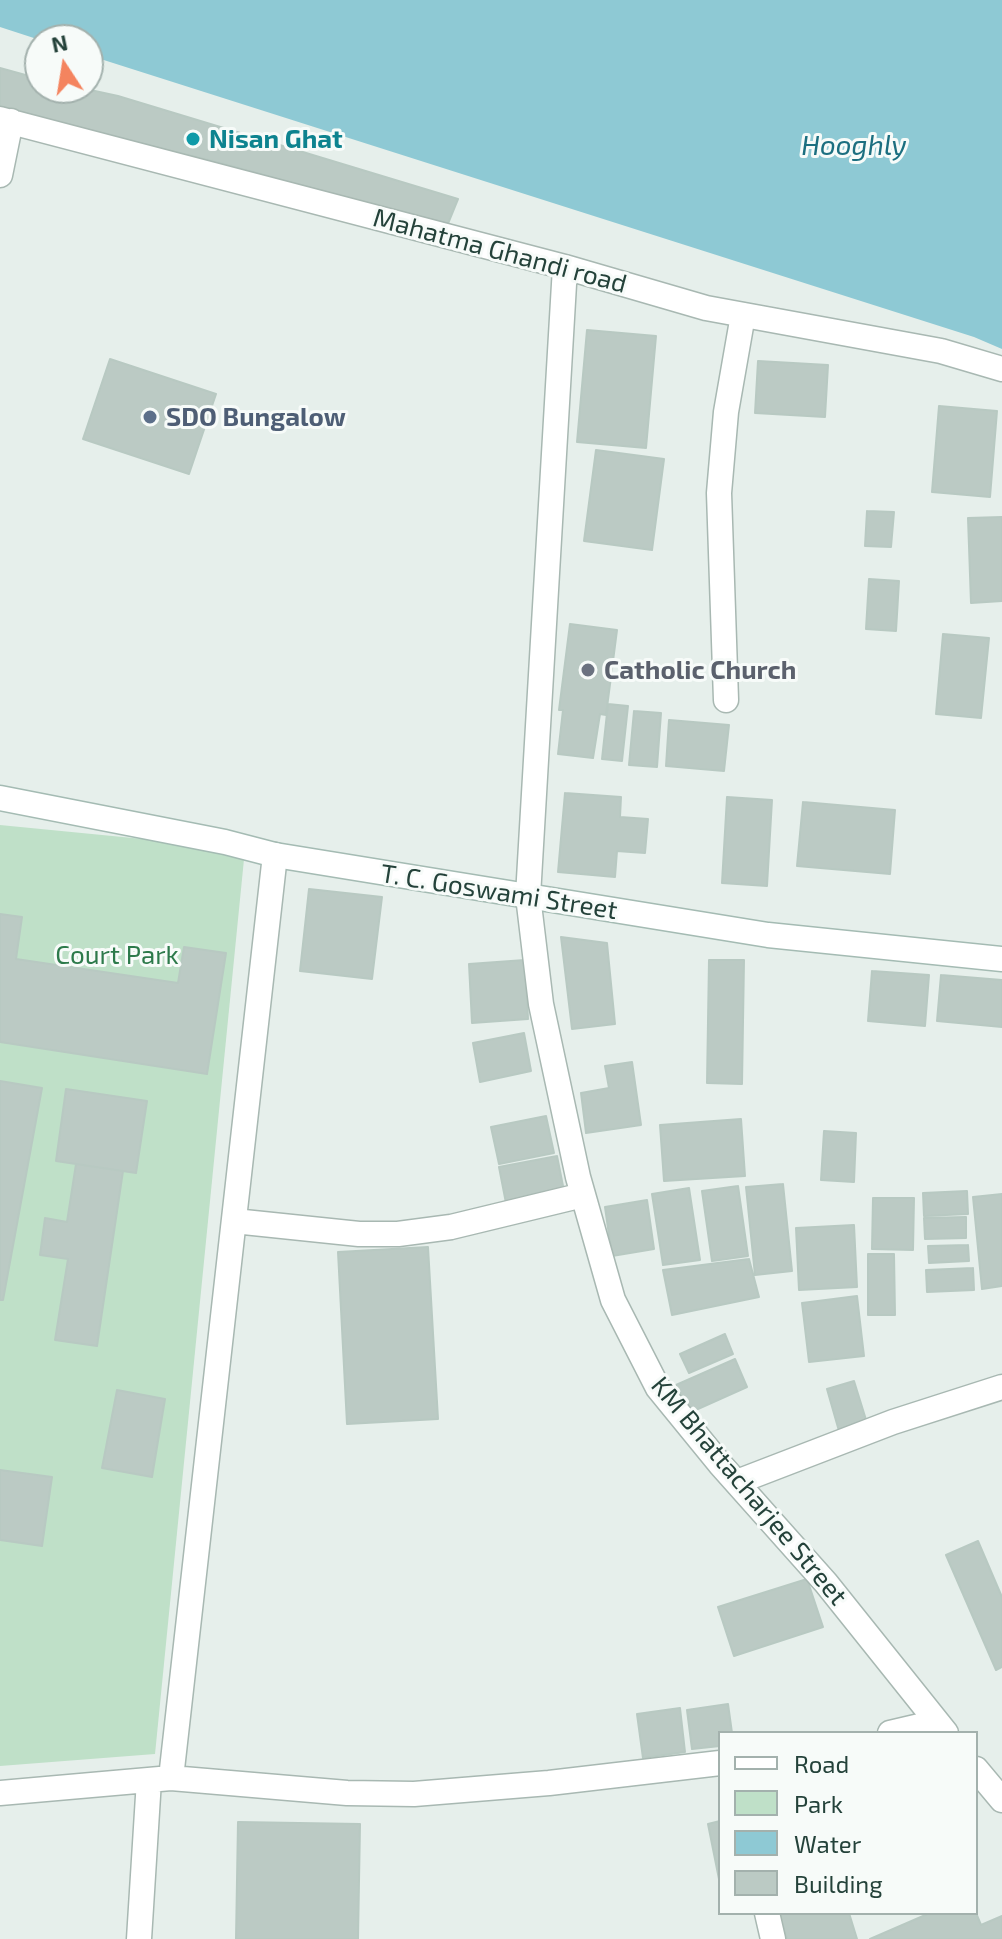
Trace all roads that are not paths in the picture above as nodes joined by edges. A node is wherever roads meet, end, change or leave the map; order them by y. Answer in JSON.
{"nodes":[{"id":1,"x":5,"y":120,"type":"edge"},
{"id":2,"x":0,"y":175,"type":"edge"},
{"id":3,"x":565,"y":267,"type":"junction"},
{"id":4,"x":743,"y":315,"type":"junction"},
{"id":5,"x":1002,"y":369,"type":"edge"},
{"id":6,"x":726,"y":700,"type":"dead end"},
{"id":7,"x":0,"y":798,"type":"edge"},
{"id":8,"x":275,"y":855,"type":"junction"},
{"id":9,"x":528,"y":896,"type":"junction"},
{"id":10,"x":1002,"y":959,"type":"edge"},
{"id":11,"x":583,"y":1195,"type":"junction"},
{"id":12,"x":234,"y":1221,"type":"junction"},
{"id":13,"x":1002,"y":1387,"type":"edge"},
{"id":14,"x":737,"y":1482,"type":"junction"},
{"id":15,"x":942,"y":1727,"type":"edge"},
{"id":16,"x":907,"y":1731,"type":"edge"},
{"id":17,"x":718,"y":1763,"type":"edge"},
{"id":18,"x":988,"y":1775,"type":"edge"},
{"id":19,"x":160,"y":1779,"type":"junction"},
{"id":20,"x":0,"y":1793,"type":"edge"},
{"id":21,"x":1002,"y":1800,"type":"edge"},
{"id":22,"x":767,"y":1915,"type":"edge"},
{"id":23,"x":139,"y":1939,"type":"edge"},
{"id":24,"x":773,"y":1939,"type":"edge"}],
"edges":[{"from":1,"to":2,"type":"street"},
{"from":1,"to":3,"type":"street","name":"Mahatma Ghandi road"},
{"from":3,"to":4,"type":"street","name":"Mahatma Ghandi road"},
{"from":3,"to":9,"type":"street","name":"KM Bhattacharjee Street"},
{"from":4,"to":5,"type":"street","name":"Mahatma Ghandi road"},
{"from":4,"to":6,"type":"street"},
{"from":7,"to":8,"type":"street","name":"T. C. Goswami Street"},
{"from":8,"to":9,"type":"street","name":"T. C. Goswami Street"},
{"from":8,"to":12,"type":"street"},
{"from":9,"to":10,"type":"street","name":"T. C. Goswami Street"},
{"from":9,"to":11,"type":"street","name":"KM Bhattacharjee Street"},
{"from":11,"to":12,"type":"street"},
{"from":11,"to":14,"type":"street","name":"KM Bhattacharjee Street"},
{"from":12,"to":19,"type":"street"},
{"from":13,"to":14,"type":"street"},
{"from":14,"to":15,"type":"street","name":"KM Bhattacharjee Street"},
{"from":15,"to":16,"type":"street"},
{"from":17,"to":19,"type":"street"},
{"from":18,"to":21,"type":"street"},
{"from":19,"to":20,"type":"street"},
{"from":19,"to":23,"type":"street"},
{"from":22,"to":24,"type":"street"}]}
